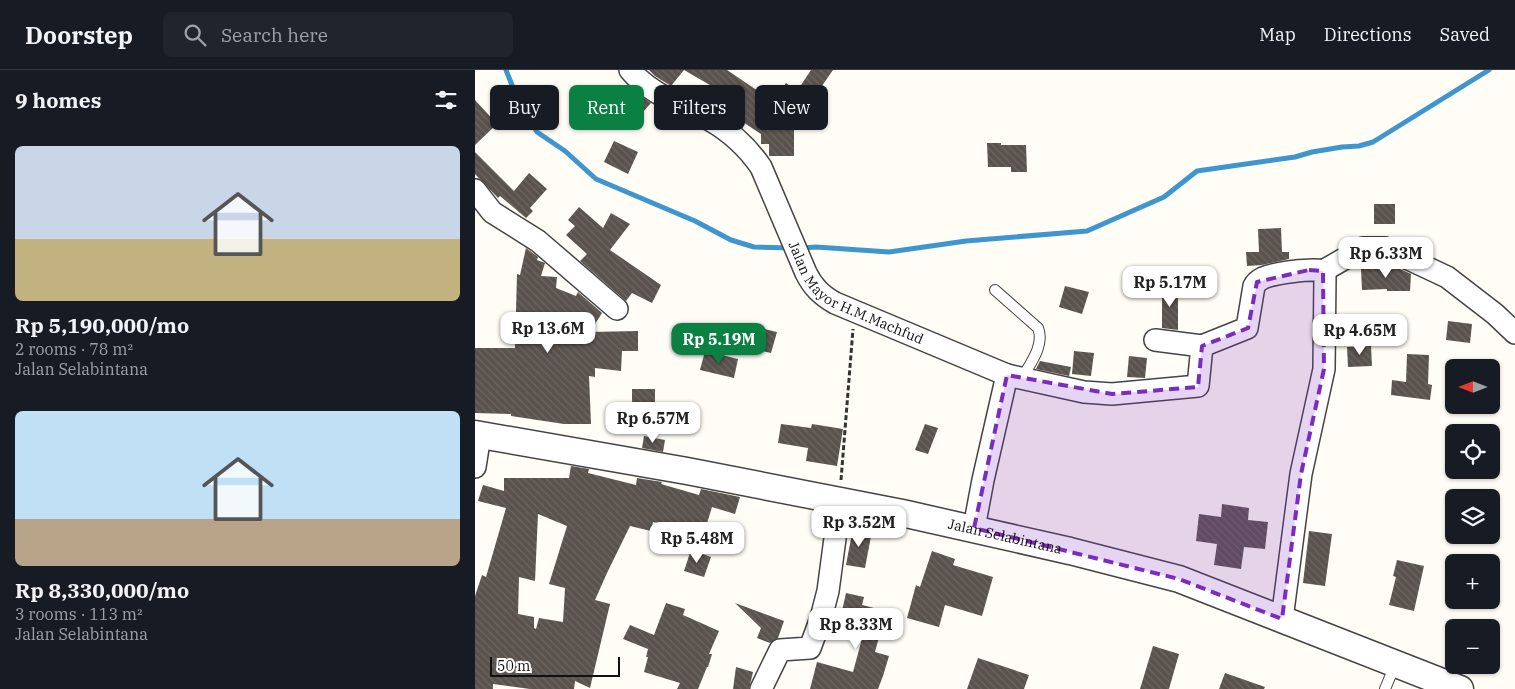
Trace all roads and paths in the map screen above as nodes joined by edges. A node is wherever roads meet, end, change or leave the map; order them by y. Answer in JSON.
{"nodes":[{"id":1,"x":629,"y":70,"type":"edge"},
{"id":2,"x":475,"y":190,"type":"edge"},
{"id":3,"x":1323,"y":271,"type":"junction"},
{"id":4,"x":995,"y":290,"type":"dead end"},
{"id":5,"x":617,"y":309,"type":"dead end"},
{"id":6,"x":854,"y":310,"type":"junction"},
{"id":7,"x":1515,"y":333,"type":"edge"},
{"id":8,"x":1155,"y":340,"type":"dead end"},
{"id":9,"x":1202,"y":346,"type":"junction"},
{"id":10,"x":1014,"y":376,"type":"junction"},
{"id":11,"x":478,"y":434,"type":"edge"},
{"id":12,"x":475,"y":467,"type":"edge"},
{"id":13,"x":840,"y":501,"type":"junction"},
{"id":14,"x":974,"y":528,"type":"junction"},
{"id":15,"x":1282,"y":619,"type":"junction"},
{"id":16,"x":1395,"y":664,"type":"junction"},
{"id":17,"x":761,"y":689,"type":"edge"},
{"id":18,"x":1385,"y":689,"type":"edge"},
{"id":19,"x":1460,"y":689,"type":"edge"}],
"edges":[{"from":1,"to":6,"type":"street","name":"Jalan Mayor H.M.Machfud"},
{"from":2,"to":5,"type":"street"},
{"from":3,"to":7,"type":"street"},
{"from":3,"to":9,"type":"street"},
{"from":3,"to":15,"type":"street"},
{"from":4,"to":10,"type":"lane"},
{"from":6,"to":10,"type":"street","name":"Jalan Mayor H.M.Machfud"},
{"from":6,"to":13,"type":"path"},
{"from":8,"to":9,"type":"street"},
{"from":9,"to":10,"type":"street","name":"Jalan Mayor H.M.Machfud"},
{"from":10,"to":14,"type":"street"},
{"from":11,"to":12,"type":"street"},
{"from":11,"to":13,"type":"street","name":"Jalan Selabintana"},
{"from":13,"to":14,"type":"street","name":"Jalan Selabintana"},
{"from":13,"to":17,"type":"street"},
{"from":14,"to":15,"type":"street","name":"Jalan Selabintana"},
{"from":15,"to":16,"type":"street","name":"Jalan Selabintana"},
{"from":16,"to":18,"type":"lane"},
{"from":16,"to":19,"type":"street","name":"Jalan Selabintana"}]}
